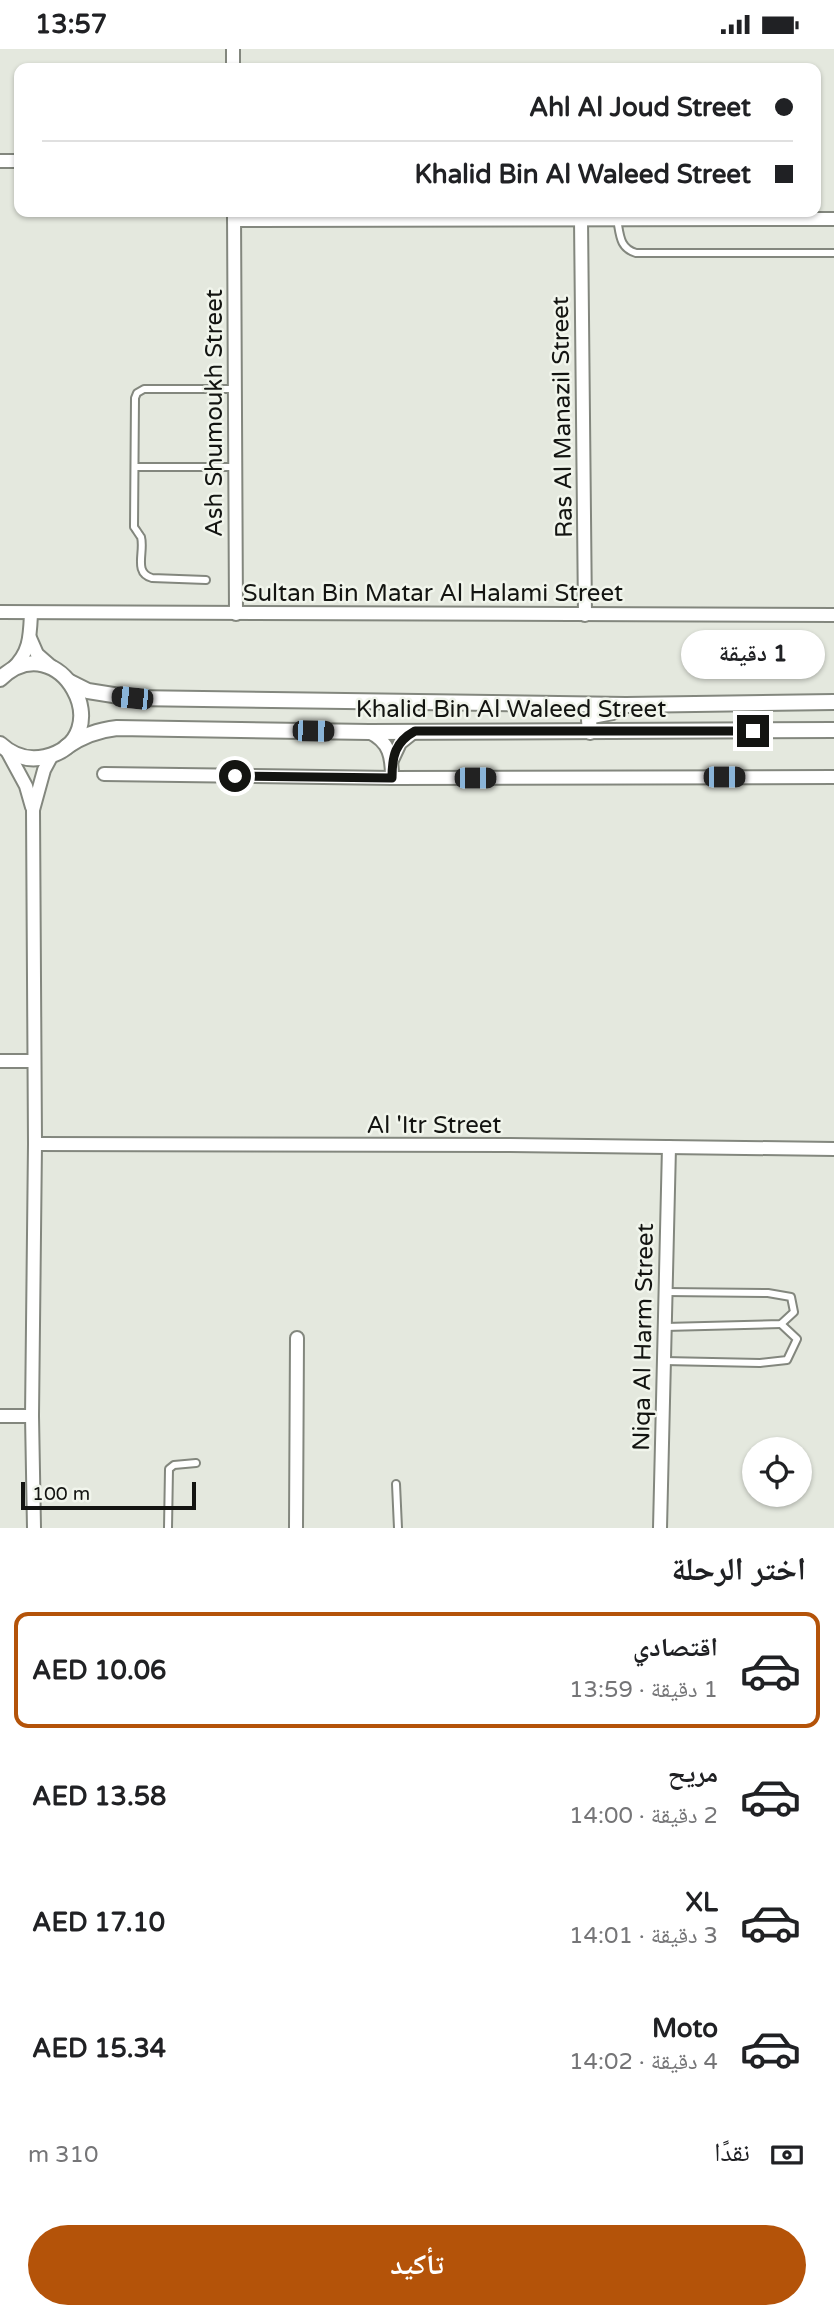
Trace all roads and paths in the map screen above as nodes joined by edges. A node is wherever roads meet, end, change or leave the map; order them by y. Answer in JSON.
{"nodes":[{"id":1,"x":234,"y":217,"type":"edge"},
{"id":2,"x":350,"y":217,"type":"edge"},
{"id":3,"x":581,"y":219,"type":"junction"},
{"id":4,"x":617,"y":219,"type":"junction"},
{"id":5,"x":834,"y":219,"type":"edge"},
{"id":6,"x":834,"y":253,"type":"edge"},
{"id":7,"x":235,"y":389,"type":"junction"},
{"id":8,"x":135,"y":467,"type":"junction"},
{"id":9,"x":235,"y":467,"type":"junction"},
{"id":10,"x":206,"y":580,"type":"dead end"},
{"id":11,"x":0,"y":612,"type":"edge"},
{"id":12,"x":31,"y":613,"type":"junction"},
{"id":13,"x":236,"y":614,"type":"junction"},
{"id":14,"x":585,"y":615,"type":"junction"},
{"id":15,"x":834,"y":615,"type":"edge"},
{"id":16,"x":30,"y":638,"type":"junction"},
{"id":17,"x":59,"y":672,"type":"junction"},
{"id":18,"x":2,"y":677,"type":"edge"},
{"id":19,"x":70,"y":682,"type":"junction"},
{"id":20,"x":834,"y":702,"type":"edge"},
{"id":21,"x":626,"y":705,"type":"junction"},
{"id":22,"x":834,"y":730,"type":"edge"},
{"id":23,"x":415,"y":731,"type":"junction"},
{"id":24,"x":369,"y":732,"type":"junction"},
{"id":25,"x":590,"y":732,"type":"junction"},
{"id":26,"x":3,"y":747,"type":"edge"},
{"id":27,"x":66,"y":747,"type":"junction"},
{"id":28,"x":52,"y":755,"type":"junction"},
{"id":29,"x":392,"y":760,"type":"junction"},
{"id":30,"x":104,"y":774,"type":"dead end"},
{"id":31,"x":834,"y":777,"type":"edge"},
{"id":32,"x":392,"y":778,"type":"junction"},
{"id":33,"x":33,"y":810,"type":"junction"},
{"id":34,"x":0,"y":1061,"type":"edge"},
{"id":35,"x":33,"y":1061,"type":"junction"},
{"id":36,"x":35,"y":1144,"type":"junction"},
{"id":37,"x":669,"y":1147,"type":"junction"},
{"id":38,"x":834,"y":1149,"type":"edge"},
{"id":39,"x":666,"y":1292,"type":"junction"},
{"id":40,"x":781,"y":1324,"type":"junction"},
{"id":41,"x":665,"y":1327,"type":"junction"},
{"id":42,"x":296,"y":1338,"type":"dead end"},
{"id":43,"x":664,"y":1361,"type":"junction"},
{"id":44,"x":0,"y":1416,"type":"edge"},
{"id":45,"x":32,"y":1416,"type":"junction"},
{"id":46,"x":196,"y":1463,"type":"dead end"},
{"id":47,"x":396,"y":1483,"type":"dead end"},
{"id":48,"x":34,"y":1528,"type":"edge"},
{"id":49,"x":168,"y":1528,"type":"edge"},
{"id":50,"x":296,"y":1528,"type":"edge"},
{"id":51,"x":398,"y":1528,"type":"edge"},
{"id":52,"x":660,"y":1528,"type":"edge"}],
"edges":[{"from":1,"to":7,"type":"street","name":"Ash Shumoukh Street"},
{"from":2,"to":3,"type":"street"},
{"from":3,"to":4,"type":"street"},
{"from":3,"to":14,"type":"street","name":"Ras Al Manazil Street"},
{"from":4,"to":5,"type":"street"},
{"from":4,"to":6,"type":"lane"},
{"from":7,"to":8,"type":"lane"},
{"from":7,"to":9,"type":"street","name":"Ash Shumoukh Street"},
{"from":8,"to":9,"type":"lane"},
{"from":8,"to":10,"type":"lane"},
{"from":9,"to":13,"type":"street","name":"Ash Shumoukh Street"},
{"from":11,"to":12,"type":"street","name":"Sultan Bin Matar Al Halami Street"},
{"from":12,"to":13,"type":"street","name":"Sultan Bin Matar Al Halami Street"},
{"from":12,"to":16,"type":"street"},
{"from":13,"to":14,"type":"street","name":"Sultan Bin Matar Al Halami Street"},
{"from":14,"to":15,"type":"street","name":"Sultan Bin Matar Al Halami Street"},
{"from":16,"to":17,"type":"street"},
{"from":16,"to":18,"type":"street"},
{"from":17,"to":18,"type":"street"},
{"from":17,"to":19,"type":"street"},
{"from":19,"to":21,"type":"street","name":"Khalid Bin Al Waleed Street"},
{"from":19,"to":27,"type":"street"},
{"from":20,"to":21,"type":"street","name":"Khalid Bin Al Waleed Street"},
{"from":21,"to":25,"type":"street"},
{"from":22,"to":25,"type":"street","name":"Khalid Bin Al Waleed Street"},
{"from":23,"to":24,"type":"street","name":"Khalid Bin Al Waleed Street"},
{"from":23,"to":25,"type":"street","name":"Khalid Bin Al Waleed Street"},
{"from":23,"to":29,"type":"street"},
{"from":24,"to":27,"type":"street","name":"Khalid Bin Al Waleed Street"},
{"from":24,"to":29,"type":"street"},
{"from":26,"to":28,"type":"street"},
{"from":26,"to":33,"type":"street"},
{"from":27,"to":28,"type":"street","name":"Khalid Bin Al Waleed Street"},
{"from":28,"to":33,"type":"street"},
{"from":29,"to":32,"type":"street"},
{"from":30,"to":32,"type":"street"},
{"from":31,"to":32,"type":"street"},
{"from":33,"to":35,"type":"street"},
{"from":34,"to":35,"type":"street"},
{"from":35,"to":36,"type":"street"},
{"from":36,"to":37,"type":"street","name":"Al 'Itr Street"},
{"from":36,"to":45,"type":"street"},
{"from":37,"to":38,"type":"street","name":"Al 'Itr Street"},
{"from":37,"to":39,"type":"street","name":"Niqa Al Harm Street"},
{"from":39,"to":40,"type":"lane"},
{"from":39,"to":41,"type":"street","name":"Niqa Al Harm Street"},
{"from":40,"to":41,"type":"lane"},
{"from":40,"to":43,"type":"lane"},
{"from":41,"to":43,"type":"street","name":"Niqa Al Harm Street"},
{"from":42,"to":50,"type":"street"},
{"from":43,"to":52,"type":"street","name":"Niqa Al Harm Street"},
{"from":44,"to":45,"type":"street"},
{"from":45,"to":48,"type":"street"},
{"from":46,"to":49,"type":"lane"},
{"from":47,"to":51,"type":"lane"}]}
